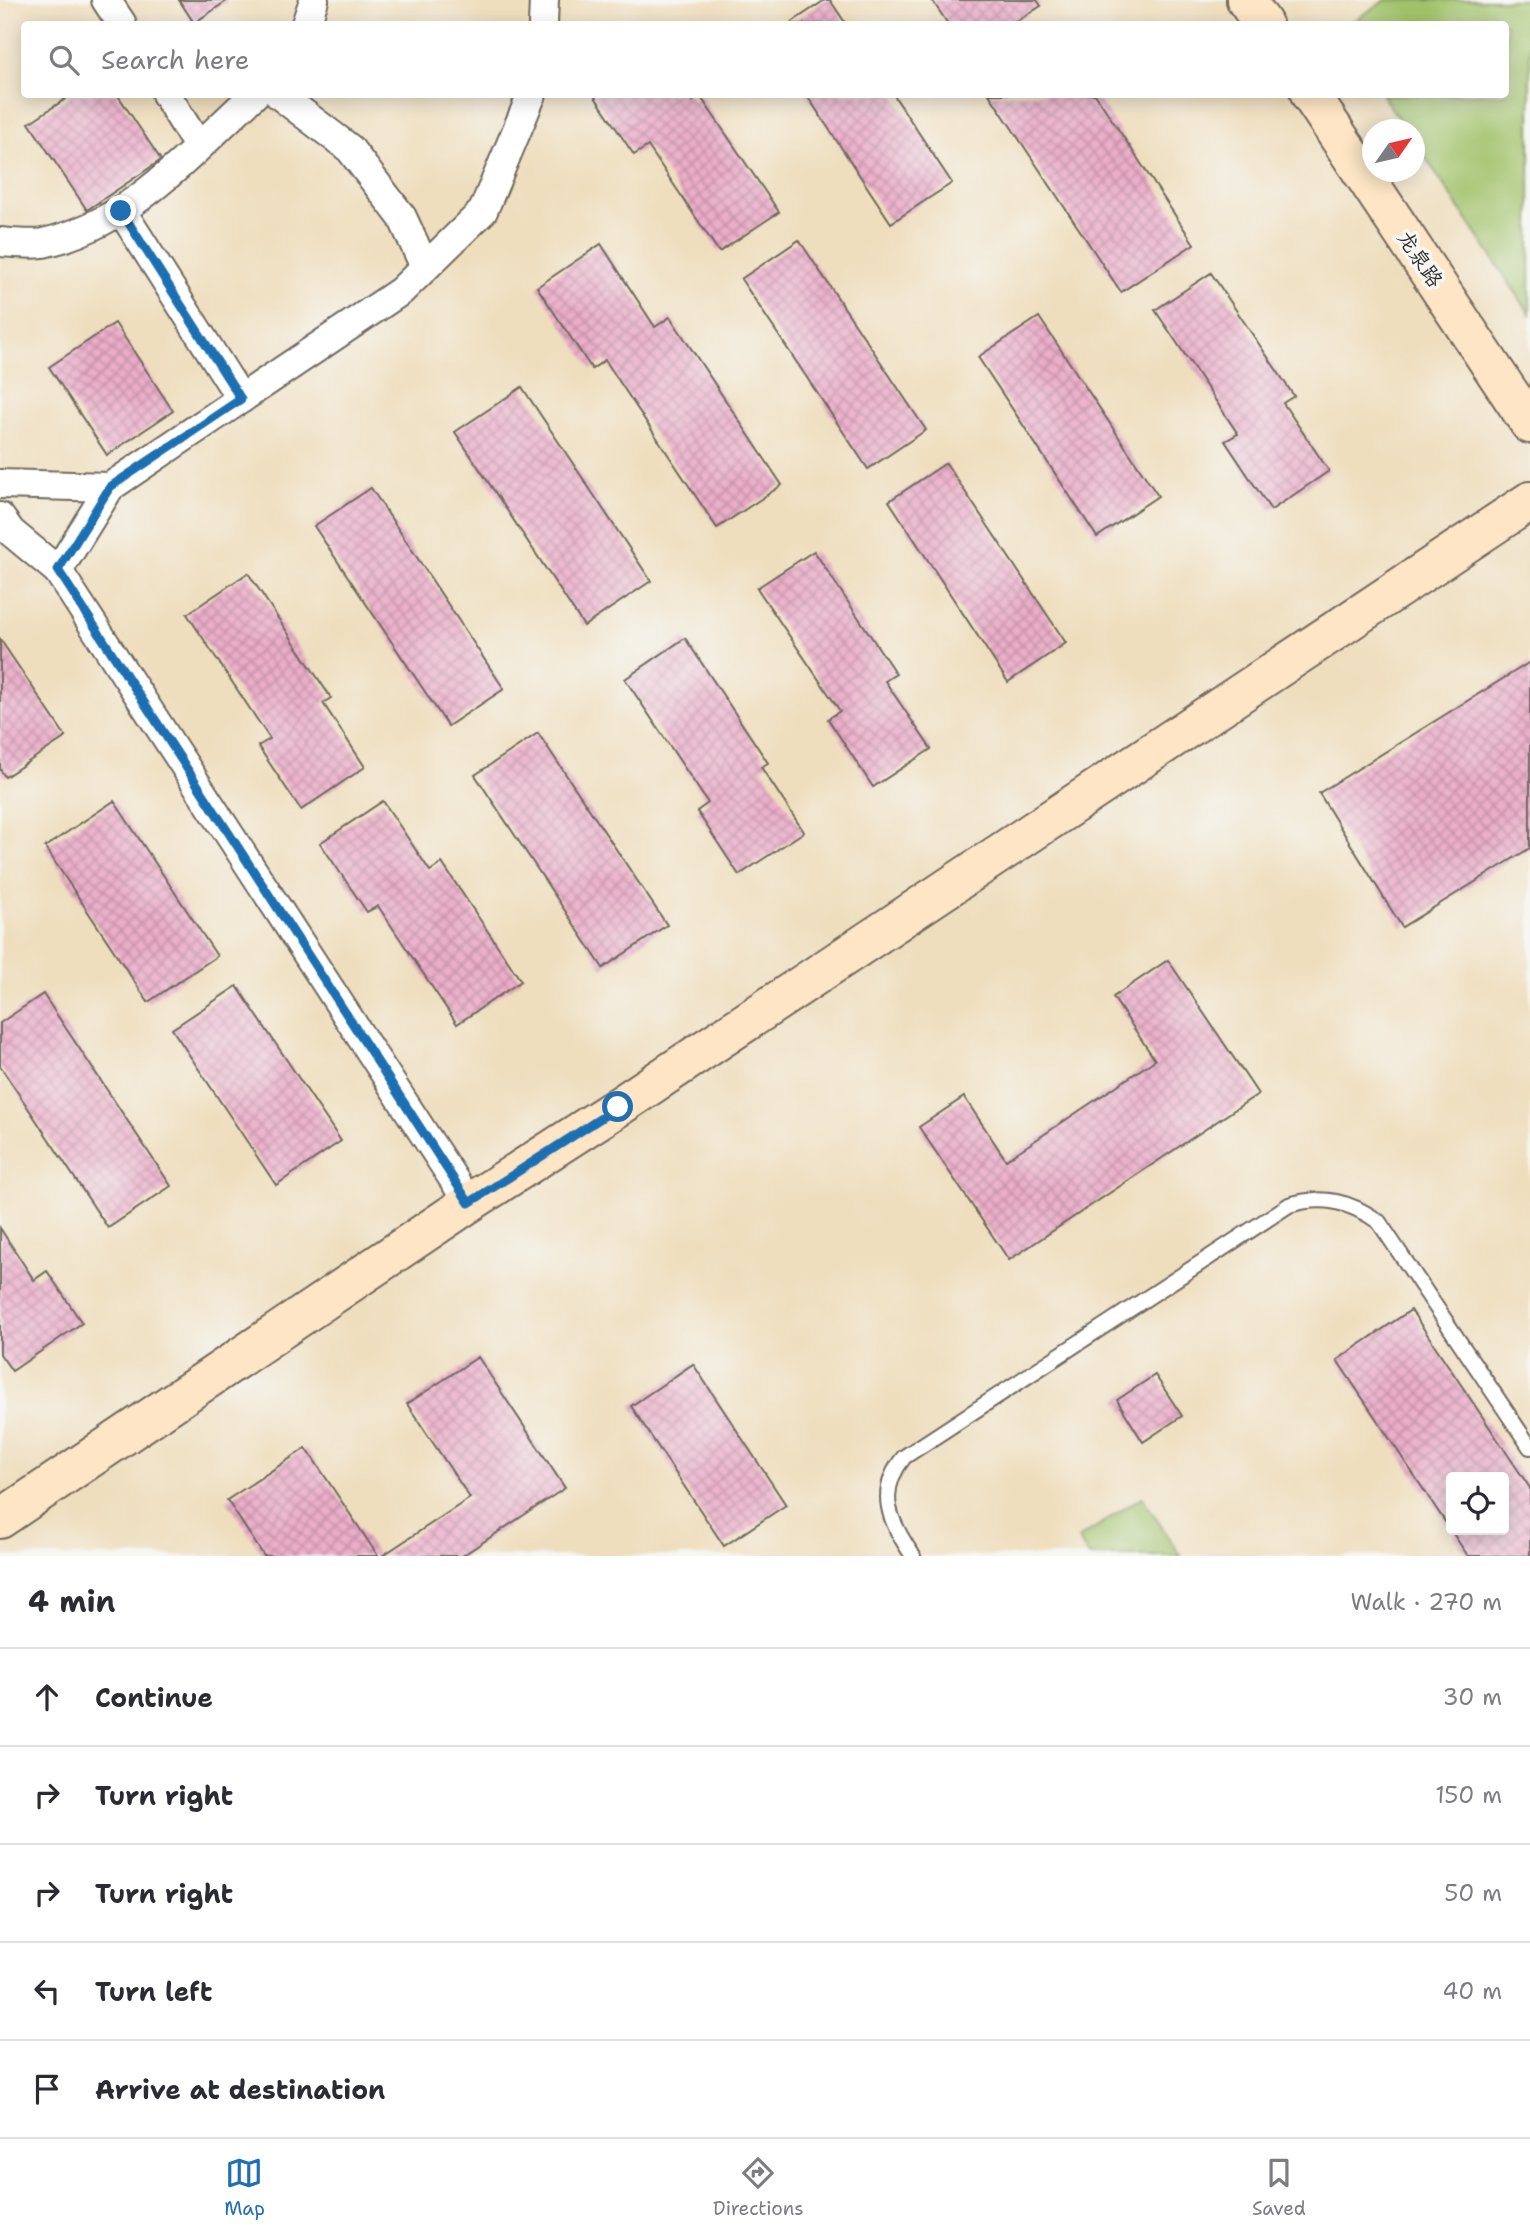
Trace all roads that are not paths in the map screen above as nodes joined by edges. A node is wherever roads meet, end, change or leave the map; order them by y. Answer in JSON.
{"nodes":[{"id":1,"x":106,"y":0,"type":"edge"},
{"id":2,"x":314,"y":0,"type":"edge"},
{"id":3,"x":544,"y":0,"type":"edge"},
{"id":4,"x":1246,"y":0,"type":"edge"},
{"id":5,"x":120,"y":21,"type":"edge"},
{"id":6,"x":307,"y":21,"type":"edge"},
{"id":7,"x":543,"y":21,"type":"edge"},
{"id":8,"x":1261,"y":21,"type":"edge"},
{"id":9,"x":169,"y":98,"type":"edge"},
{"id":10,"x":251,"y":98,"type":"edge"},
{"id":11,"x":283,"y":98,"type":"edge"},
{"id":12,"x":530,"y":98,"type":"edge"},
{"id":13,"x":1313,"y":98,"type":"edge"},
{"id":14,"x":198,"y":145,"type":"junction"},
{"id":15,"x":121,"y":211,"type":"junction"},
{"id":16,"x":0,"y":242,"type":"edge"},
{"id":17,"x":425,"y":267,"type":"junction"},
{"id":18,"x":241,"y":399,"type":"junction"},
{"id":19,"x":1530,"y":424,"type":"edge"},
{"id":20,"x":0,"y":484,"type":"edge"},
{"id":21,"x":110,"y":487,"type":"junction"},
{"id":22,"x":1530,"y":500,"type":"edge"},
{"id":23,"x":0,"y":517,"type":"edge"},
{"id":24,"x":58,"y":570,"type":"junction"},
{"id":25,"x":469,"y":1203,"type":"junction"},
{"id":26,"x":1530,"y":1447,"type":"edge"},
{"id":27,"x":0,"y":1519,"type":"edge"},
{"id":28,"x":913,"y":1556,"type":"edge"}],
"edges":[{"from":1,"to":5,"type":"street"},
{"from":2,"to":6,"type":"street"},
{"from":3,"to":7,"type":"street"},
{"from":4,"to":8,"type":"street"},
{"from":9,"to":14,"type":"street"},
{"from":10,"to":14,"type":"street"},
{"from":11,"to":17,"type":"street"},
{"from":12,"to":17,"type":"street"},
{"from":13,"to":19,"type":"street","name":"龙泉路"},
{"from":14,"to":15,"type":"street"},
{"from":15,"to":16,"type":"street"},
{"from":15,"to":18,"type":"street"},
{"from":17,"to":18,"type":"street"},
{"from":18,"to":21,"type":"street"},
{"from":20,"to":21,"type":"street"},
{"from":21,"to":24,"type":"street"},
{"from":22,"to":25,"type":"street"},
{"from":23,"to":24,"type":"street"},
{"from":24,"to":25,"type":"street"},
{"from":25,"to":27,"type":"street"},
{"from":26,"to":28,"type":"lane"}]}
